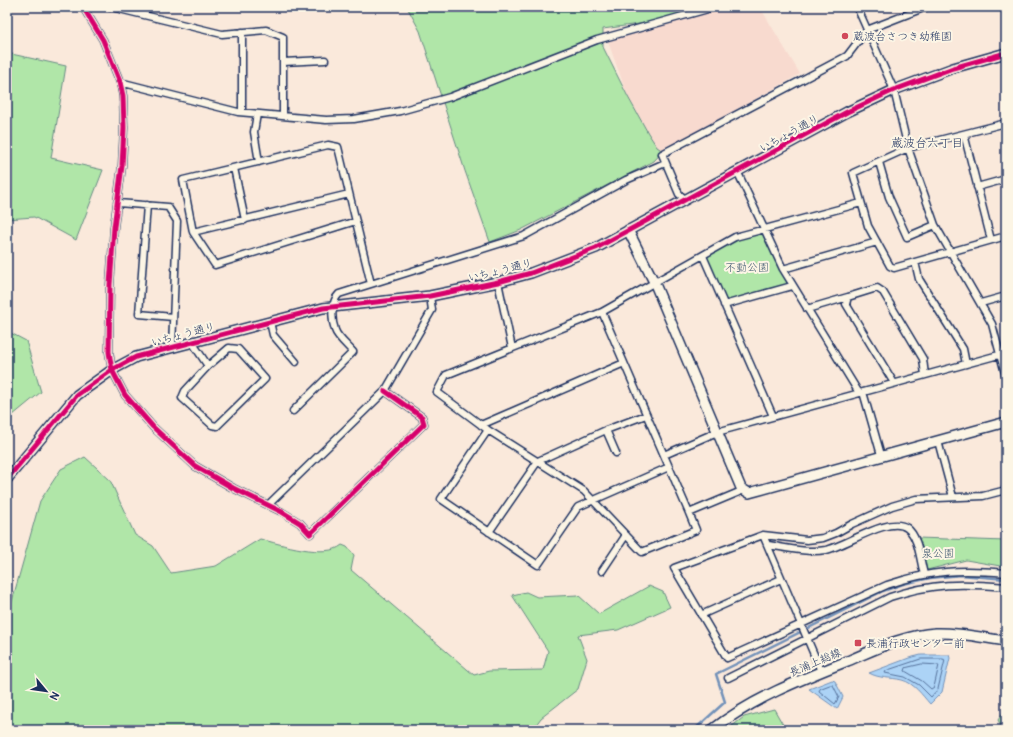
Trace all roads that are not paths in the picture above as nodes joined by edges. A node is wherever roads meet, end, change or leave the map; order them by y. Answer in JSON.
{"nodes":[{"id":1,"x":83,"y":7,"type":"edge"},
{"id":2,"x":111,"y":7,"type":"edge"},
{"id":3,"x":715,"y":7,"type":"edge"},
{"id":4,"x":857,"y":7,"type":"edge"},
{"id":5,"x":926,"y":7,"type":"edge"},
{"id":6,"x":867,"y":30,"type":"junction"},
{"id":7,"x":242,"y":32,"type":"junction"},
{"id":8,"x":1006,"y":53,"type":"edge"},
{"id":9,"x":325,"y":60,"type":"dead end"},
{"id":10,"x":283,"y":62,"type":"junction"},
{"id":11,"x":120,"y":82,"type":"junction"},
{"id":12,"x":894,"y":90,"type":"junction"},
{"id":13,"x":242,"y":112,"type":"junction"},
{"id":14,"x":257,"y":114,"type":"junction"},
{"id":15,"x":283,"y":116,"type":"junction"},
{"id":16,"x":1006,"y":123,"type":"edge"},
{"id":17,"x":964,"y":134,"type":"junction"},
{"id":18,"x":908,"y":148,"type":"junction"},
{"id":19,"x":259,"y":162,"type":"junction"},
{"id":20,"x":879,"y":162,"type":"junction"},
{"id":21,"x":665,"y":163,"type":"junction"},
{"id":22,"x":234,"y":168,"type":"junction"},
{"id":23,"x":738,"y":172,"type":"junction"},
{"id":24,"x":1006,"y":179,"type":"edge"},
{"id":25,"x":977,"y":187,"type":"junction"},
{"id":26,"x":349,"y":194,"type":"junction"},
{"id":27,"x":685,"y":199,"type":"junction"},
{"id":28,"x":118,"y":203,"type":"junction"},
{"id":29,"x":861,"y":204,"type":"junction"},
{"id":30,"x":147,"y":205,"type":"junction"},
{"id":31,"x":245,"y":220,"type":"junction"},
{"id":32,"x":356,"y":221,"type":"junction"},
{"id":33,"x":935,"y":225,"type":"junction"},
{"id":34,"x":628,"y":230,"type":"junction"},
{"id":35,"x":766,"y":230,"type":"junction"},
{"id":36,"x":194,"y":232,"type":"junction"},
{"id":37,"x":1006,"y":236,"type":"edge"},
{"id":38,"x":991,"y":240,"type":"junction"},
{"id":39,"x":877,"y":242,"type":"junction"},
{"id":40,"x":950,"y":251,"type":"junction"},
{"id":41,"x":703,"y":256,"type":"junction"},
{"id":42,"x":915,"y":262,"type":"junction"},
{"id":43,"x":783,"y":269,"type":"junction"},
{"id":44,"x":498,"y":282,"type":"junction"},
{"id":45,"x":371,"y":284,"type":"junction"},
{"id":46,"x":655,"y":284,"type":"junction"},
{"id":47,"x":792,"y":286,"type":"junction"},
{"id":48,"x":430,"y":296,"type":"junction"},
{"id":49,"x":1006,"y":296,"type":"edge"},
{"id":50,"x":848,"y":297,"type":"junction"},
{"id":51,"x":981,"y":303,"type":"junction"},
{"id":52,"x":724,"y":305,"type":"junction"},
{"id":53,"x":333,"y":307,"type":"junction"},
{"id":54,"x":807,"y":309,"type":"junction"},
{"id":55,"x":602,"y":312,"type":"junction"},
{"id":56,"x":173,"y":317,"type":"junction"},
{"id":57,"x":270,"y":322,"type":"junction"},
{"id":58,"x":192,"y":342,"type":"junction"},
{"id":59,"x":172,"y":348,"type":"junction"},
{"id":60,"x":512,"y":348,"type":"junction"},
{"id":61,"x":1004,"y":354,"type":"edge"},
{"id":62,"x":296,"y":362,"type":"dead end"},
{"id":63,"x":624,"y":363,"type":"junction"},
{"id":64,"x":966,"y":364,"type":"junction"},
{"id":65,"x":208,"y":366,"type":"junction"},
{"id":66,"x":112,"y":370,"type":"junction"},
{"id":67,"x":925,"y":375,"type":"junction"},
{"id":68,"x":1006,"y":377,"type":"edge"},
{"id":69,"x":894,"y":383,"type":"junction"},
{"id":70,"x":385,"y":391,"type":"junction"},
{"id":71,"x":861,"y":393,"type":"junction"},
{"id":72,"x":292,"y":411,"type":"dead end"},
{"id":73,"x":646,"y":416,"type":"junction"},
{"id":74,"x":773,"y":416,"type":"junction"},
{"id":75,"x":1006,"y":422,"type":"edge"},
{"id":76,"x":481,"y":425,"type":"junction"},
{"id":77,"x":488,"y":430,"type":"junction"},
{"id":78,"x":606,"y":430,"type":"junction"},
{"id":79,"x":718,"y":432,"type":"junction"},
{"id":80,"x":938,"y":441,"type":"junction"},
{"id":81,"x":616,"y":453,"type":"dead end"},
{"id":82,"x":664,"y":454,"type":"junction"},
{"id":83,"x":881,"y":455,"type":"junction"},
{"id":84,"x":538,"y":461,"type":"junction"},
{"id":85,"x":669,"y":467,"type":"junction"},
{"id":86,"x":7,"y":479,"type":"edge"},
{"id":87,"x":744,"y":490,"type":"junction"},
{"id":88,"x":1006,"y":490,"type":"edge"},
{"id":89,"x":954,"y":497,"type":"junction"},
{"id":90,"x":593,"y":500,"type":"junction"},
{"id":91,"x":268,"y":505,"type":"junction"},
{"id":92,"x":689,"y":513,"type":"junction"},
{"id":93,"x":489,"y":532,"type":"junction"},
{"id":94,"x":626,"y":535,"type":"junction"},
{"id":95,"x":763,"y":535,"type":"junction"},
{"id":96,"x":768,"y":545,"type":"junction"},
{"id":97,"x":602,"y":571,"type":"dead end"},
{"id":98,"x":1006,"y":573,"type":"edge"},
{"id":99,"x":924,"y":574,"type":"junction"},
{"id":100,"x":781,"y":579,"type":"junction"},
{"id":101,"x":1006,"y":587,"type":"edge"},
{"id":102,"x":701,"y":614,"type":"junction"},
{"id":103,"x":802,"y":625,"type":"junction"},
{"id":104,"x":807,"y":636,"type":"junction"},
{"id":105,"x":1006,"y":641,"type":"edge"},
{"id":106,"x":821,"y":671,"type":"junction"},
{"id":107,"x":728,"y":678,"type":"dead end"},
{"id":108,"x":712,"y":730,"type":"edge"}],
"edges":[{"from":1,"to":11,"type":"street"},
{"from":2,"to":7,"type":"street"},
{"from":3,"to":15,"type":"street"},
{"from":4,"to":6,"type":"street"},
{"from":5,"to":6,"type":"street"},
{"from":6,"to":12,"type":"street"},
{"from":6,"to":21,"type":"street"},
{"from":7,"to":10,"type":"street"},
{"from":7,"to":13,"type":"street"},
{"from":8,"to":12,"type":"street","name":"いちょう通り"},
{"from":9,"to":10,"type":"street"},
{"from":10,"to":15,"type":"street"},
{"from":11,"to":13,"type":"street"},
{"from":11,"to":28,"type":"street"},
{"from":12,"to":18,"type":"street"},
{"from":12,"to":23,"type":"street","name":"いちょう通り"},
{"from":13,"to":14,"type":"street"},
{"from":14,"to":15,"type":"street"},
{"from":14,"to":19,"type":"street"},
{"from":16,"to":17,"type":"street"},
{"from":17,"to":18,"type":"street"},
{"from":17,"to":25,"type":"street"},
{"from":18,"to":20,"type":"street"},
{"from":18,"to":33,"type":"street"},
{"from":19,"to":22,"type":"street"},
{"from":19,"to":26,"type":"street"},
{"from":20,"to":29,"type":"street"},
{"from":20,"to":33,"type":"street"},
{"from":21,"to":27,"type":"street"},
{"from":21,"to":45,"type":"street"},
{"from":22,"to":31,"type":"street"},
{"from":22,"to":36,"type":"street"},
{"from":23,"to":27,"type":"street","name":"いちょう通り"},
{"from":23,"to":35,"type":"street"},
{"from":24,"to":25,"type":"street"},
{"from":25,"to":38,"type":"street"},
{"from":26,"to":31,"type":"street"},
{"from":26,"to":32,"type":"street"},
{"from":27,"to":34,"type":"street","name":"いちょう通り"},
{"from":28,"to":30,"type":"street"},
{"from":28,"to":66,"type":"street"},
{"from":29,"to":35,"type":"street"},
{"from":29,"to":39,"type":"street"},
{"from":30,"to":56,"type":"street"},
{"from":30,"to":56,"type":"street"},
{"from":31,"to":36,"type":"street"},
{"from":32,"to":36,"type":"street"},
{"from":32,"to":45,"type":"street"},
{"from":33,"to":40,"type":"street"},
{"from":34,"to":44,"type":"street","name":"いちょう通り"},
{"from":34,"to":46,"type":"street"},
{"from":35,"to":41,"type":"street"},
{"from":35,"to":43,"type":"street"},
{"from":37,"to":38,"type":"street"},
{"from":38,"to":40,"type":"street"},
{"from":39,"to":42,"type":"street"},
{"from":39,"to":43,"type":"street"},
{"from":40,"to":42,"type":"street"},
{"from":40,"to":51,"type":"street"},
{"from":41,"to":46,"type":"street"},
{"from":41,"to":52,"type":"street"},
{"from":42,"to":64,"type":"street"},
{"from":43,"to":47,"type":"street"},
{"from":44,"to":48,"type":"street","name":"いちょう通り"},
{"from":44,"to":60,"type":"street"},
{"from":45,"to":53,"type":"street"},
{"from":46,"to":55,"type":"street"},
{"from":46,"to":79,"type":"street"},
{"from":47,"to":52,"type":"street"},
{"from":47,"to":54,"type":"street"},
{"from":48,"to":53,"type":"street","name":"いちょう通り"},
{"from":48,"to":70,"type":"street"},
{"from":49,"to":51,"type":"street"},
{"from":50,"to":54,"type":"street"},
{"from":50,"to":67,"type":"street"},
{"from":50,"to":69,"type":"street"},
{"from":51,"to":61,"type":"street"},
{"from":52,"to":74,"type":"street"},
{"from":53,"to":57,"type":"street","name":"いちょう通り"},
{"from":53,"to":72,"type":"street"},
{"from":54,"to":71,"type":"street"},
{"from":55,"to":60,"type":"street"},
{"from":55,"to":63,"type":"street"},
{"from":56,"to":59,"type":"street"},
{"from":57,"to":58,"type":"street","name":"いちょう通り"},
{"from":57,"to":62,"type":"street"},
{"from":58,"to":59,"type":"street","name":"いちょう通り"},
{"from":58,"to":65,"type":"street"},
{"from":59,"to":66,"type":"street","name":"いちょう通り"},
{"from":60,"to":76,"type":"street"},
{"from":61,"to":64,"type":"street"},
{"from":61,"to":68,"type":"street"},
{"from":63,"to":73,"type":"street"},
{"from":63,"to":76,"type":"street"},
{"from":64,"to":67,"type":"street"},
{"from":65,"to":65,"type":"street"},
{"from":66,"to":86,"type":"street","name":"いちょう通り"},
{"from":66,"to":91,"type":"street"},
{"from":67,"to":69,"type":"street"},
{"from":69,"to":71,"type":"street"},
{"from":70,"to":91,"type":"street"},
{"from":70,"to":91,"type":"street"},
{"from":71,"to":74,"type":"street"},
{"from":71,"to":83,"type":"street"},
{"from":73,"to":78,"type":"street"},
{"from":73,"to":82,"type":"street"},
{"from":74,"to":79,"type":"street"},
{"from":75,"to":80,"type":"street"},
{"from":76,"to":77,"type":"street"},
{"from":77,"to":84,"type":"street"},
{"from":77,"to":93,"type":"street"},
{"from":78,"to":81,"type":"street"},
{"from":78,"to":84,"type":"street"},
{"from":79,"to":82,"type":"street"},
{"from":79,"to":87,"type":"street"},
{"from":80,"to":83,"type":"street"},
{"from":80,"to":89,"type":"street"},
{"from":82,"to":85,"type":"street"},
{"from":83,"to":87,"type":"street"},
{"from":84,"to":90,"type":"street"},
{"from":84,"to":93,"type":"street"},
{"from":85,"to":90,"type":"street"},
{"from":85,"to":92,"type":"street"},
{"from":87,"to":92,"type":"street"},
{"from":88,"to":89,"type":"street"},
{"from":89,"to":95,"type":"street"},
{"from":90,"to":93,"type":"street"},
{"from":90,"to":94,"type":"street"},
{"from":92,"to":94,"type":"street"},
{"from":94,"to":97,"type":"street"},
{"from":95,"to":96,"type":"street"},
{"from":95,"to":102,"type":"street"},
{"from":96,"to":99,"type":"street"},
{"from":96,"to":100,"type":"street"},
{"from":98,"to":99,"type":"street"},
{"from":99,"to":103,"type":"street"},
{"from":100,"to":102,"type":"street"},
{"from":100,"to":103,"type":"street"},
{"from":101,"to":104,"type":"street"},
{"from":102,"to":103,"type":"street"},
{"from":103,"to":104,"type":"street"},
{"from":104,"to":106,"type":"street"},
{"from":104,"to":107,"type":"street"},
{"from":105,"to":106,"type":"street","name":"長浦上総線"},
{"from":106,"to":108,"type":"street","name":"長浦上総線"}]}
